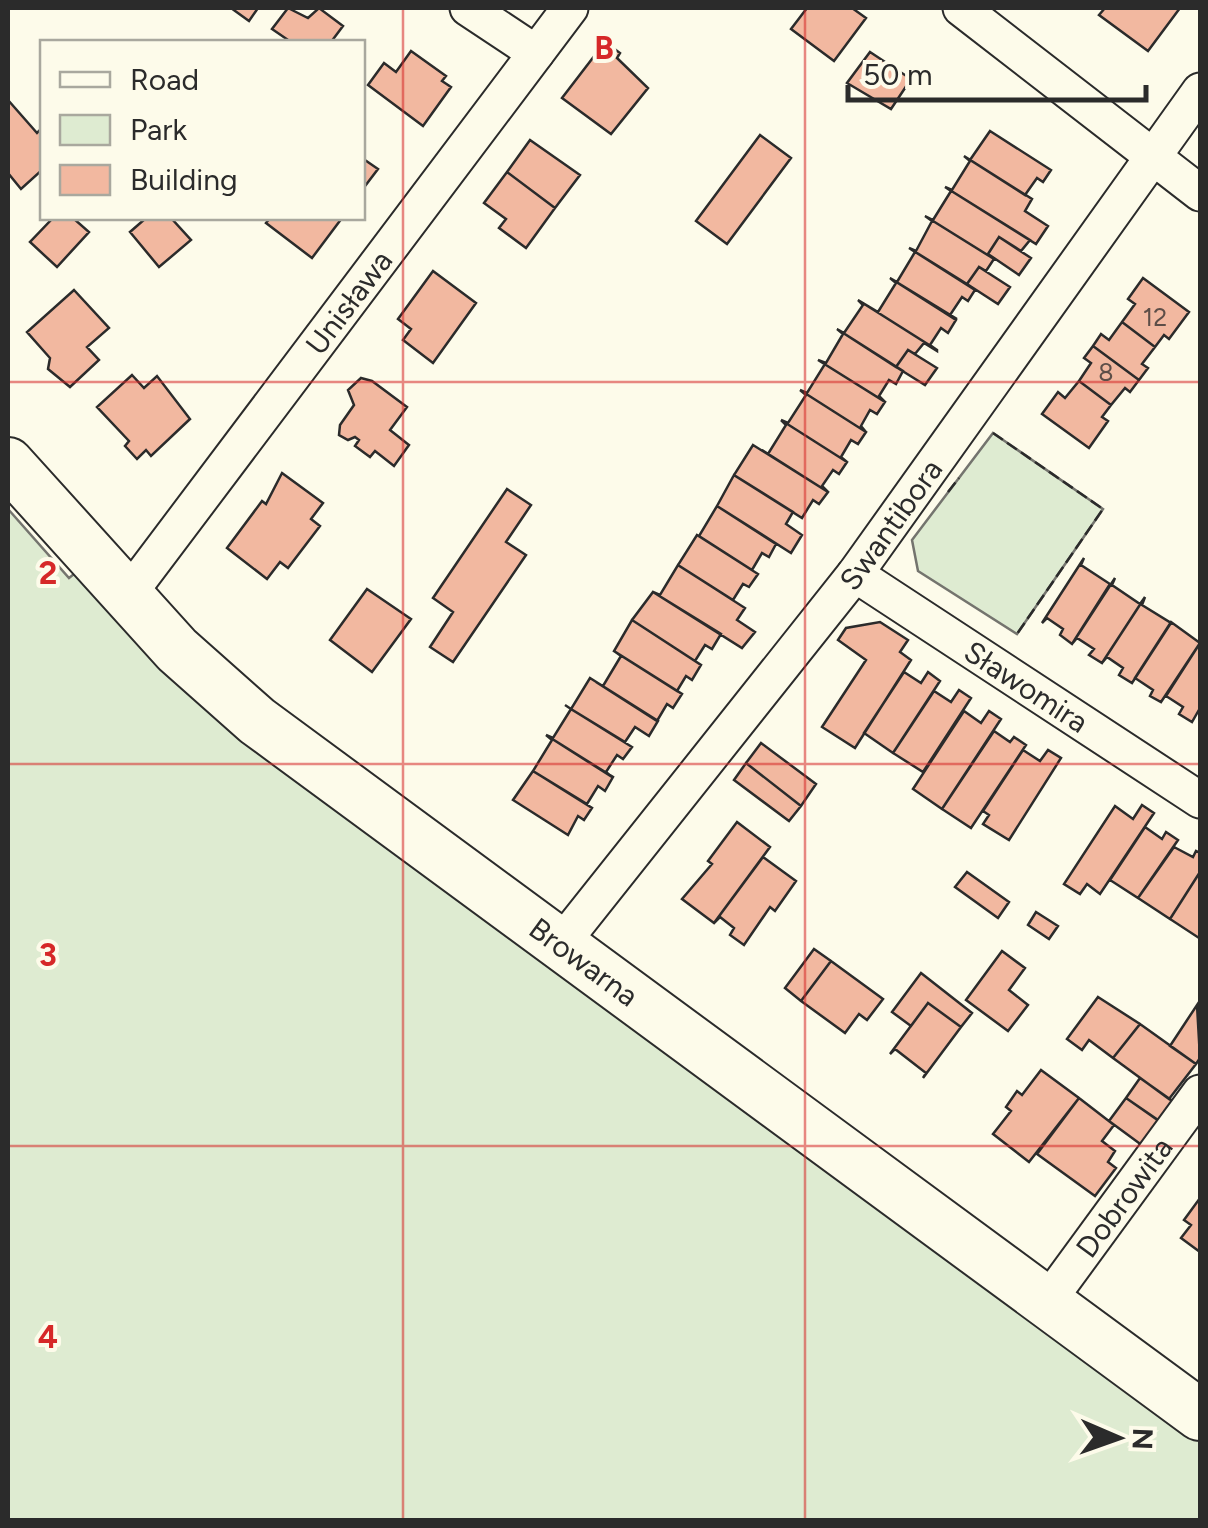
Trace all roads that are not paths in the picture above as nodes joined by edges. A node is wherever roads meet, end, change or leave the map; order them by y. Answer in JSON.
{"nodes":[{"id":1,"x":468,"y":8,"type":"edge"},
{"id":2,"x":570,"y":8,"type":"edge"},
{"id":3,"x":961,"y":8,"type":"edge"},
{"id":4,"x":536,"y":53,"type":"junction"},
{"id":5,"x":1200,"y":91,"type":"edge"},
{"id":6,"x":1154,"y":160,"type":"junction"},
{"id":7,"x":1200,"y":193,"type":"edge"},
{"id":8,"x":8,"y":462,"type":"edge"},
{"id":9,"x":855,"y":574,"type":"junction"},
{"id":10,"x":126,"y":596,"type":"junction"},
{"id":11,"x":1200,"y":800,"type":"edge"},
{"id":12,"x":560,"y":945,"type":"junction"},
{"id":13,"x":1200,"y":1092,"type":"edge"},
{"id":14,"x":1047,"y":1302,"type":"junction"},
{"id":15,"x":1200,"y":1414,"type":"edge"}],
"edges":[{"from":1,"to":4,"type":"street"},
{"from":2,"to":4,"type":"street","name":"Unisława"},
{"from":3,"to":6,"type":"street"},
{"from":4,"to":10,"type":"street","name":"Unisława"},
{"from":5,"to":6,"type":"street","name":"Swantibora"},
{"from":6,"to":7,"type":"street"},
{"from":6,"to":9,"type":"street","name":"Swantibora"},
{"from":8,"to":10,"type":"street","name":"Browarna"},
{"from":9,"to":11,"type":"street","name":"Sławomira"},
{"from":9,"to":12,"type":"street","name":"Swantibora"},
{"from":10,"to":12,"type":"street","name":"Browarna"},
{"from":12,"to":14,"type":"street","name":"Browarna"},
{"from":13,"to":14,"type":"street","name":"Dobrowita"},
{"from":14,"to":15,"type":"street","name":"Browarna"}]}
